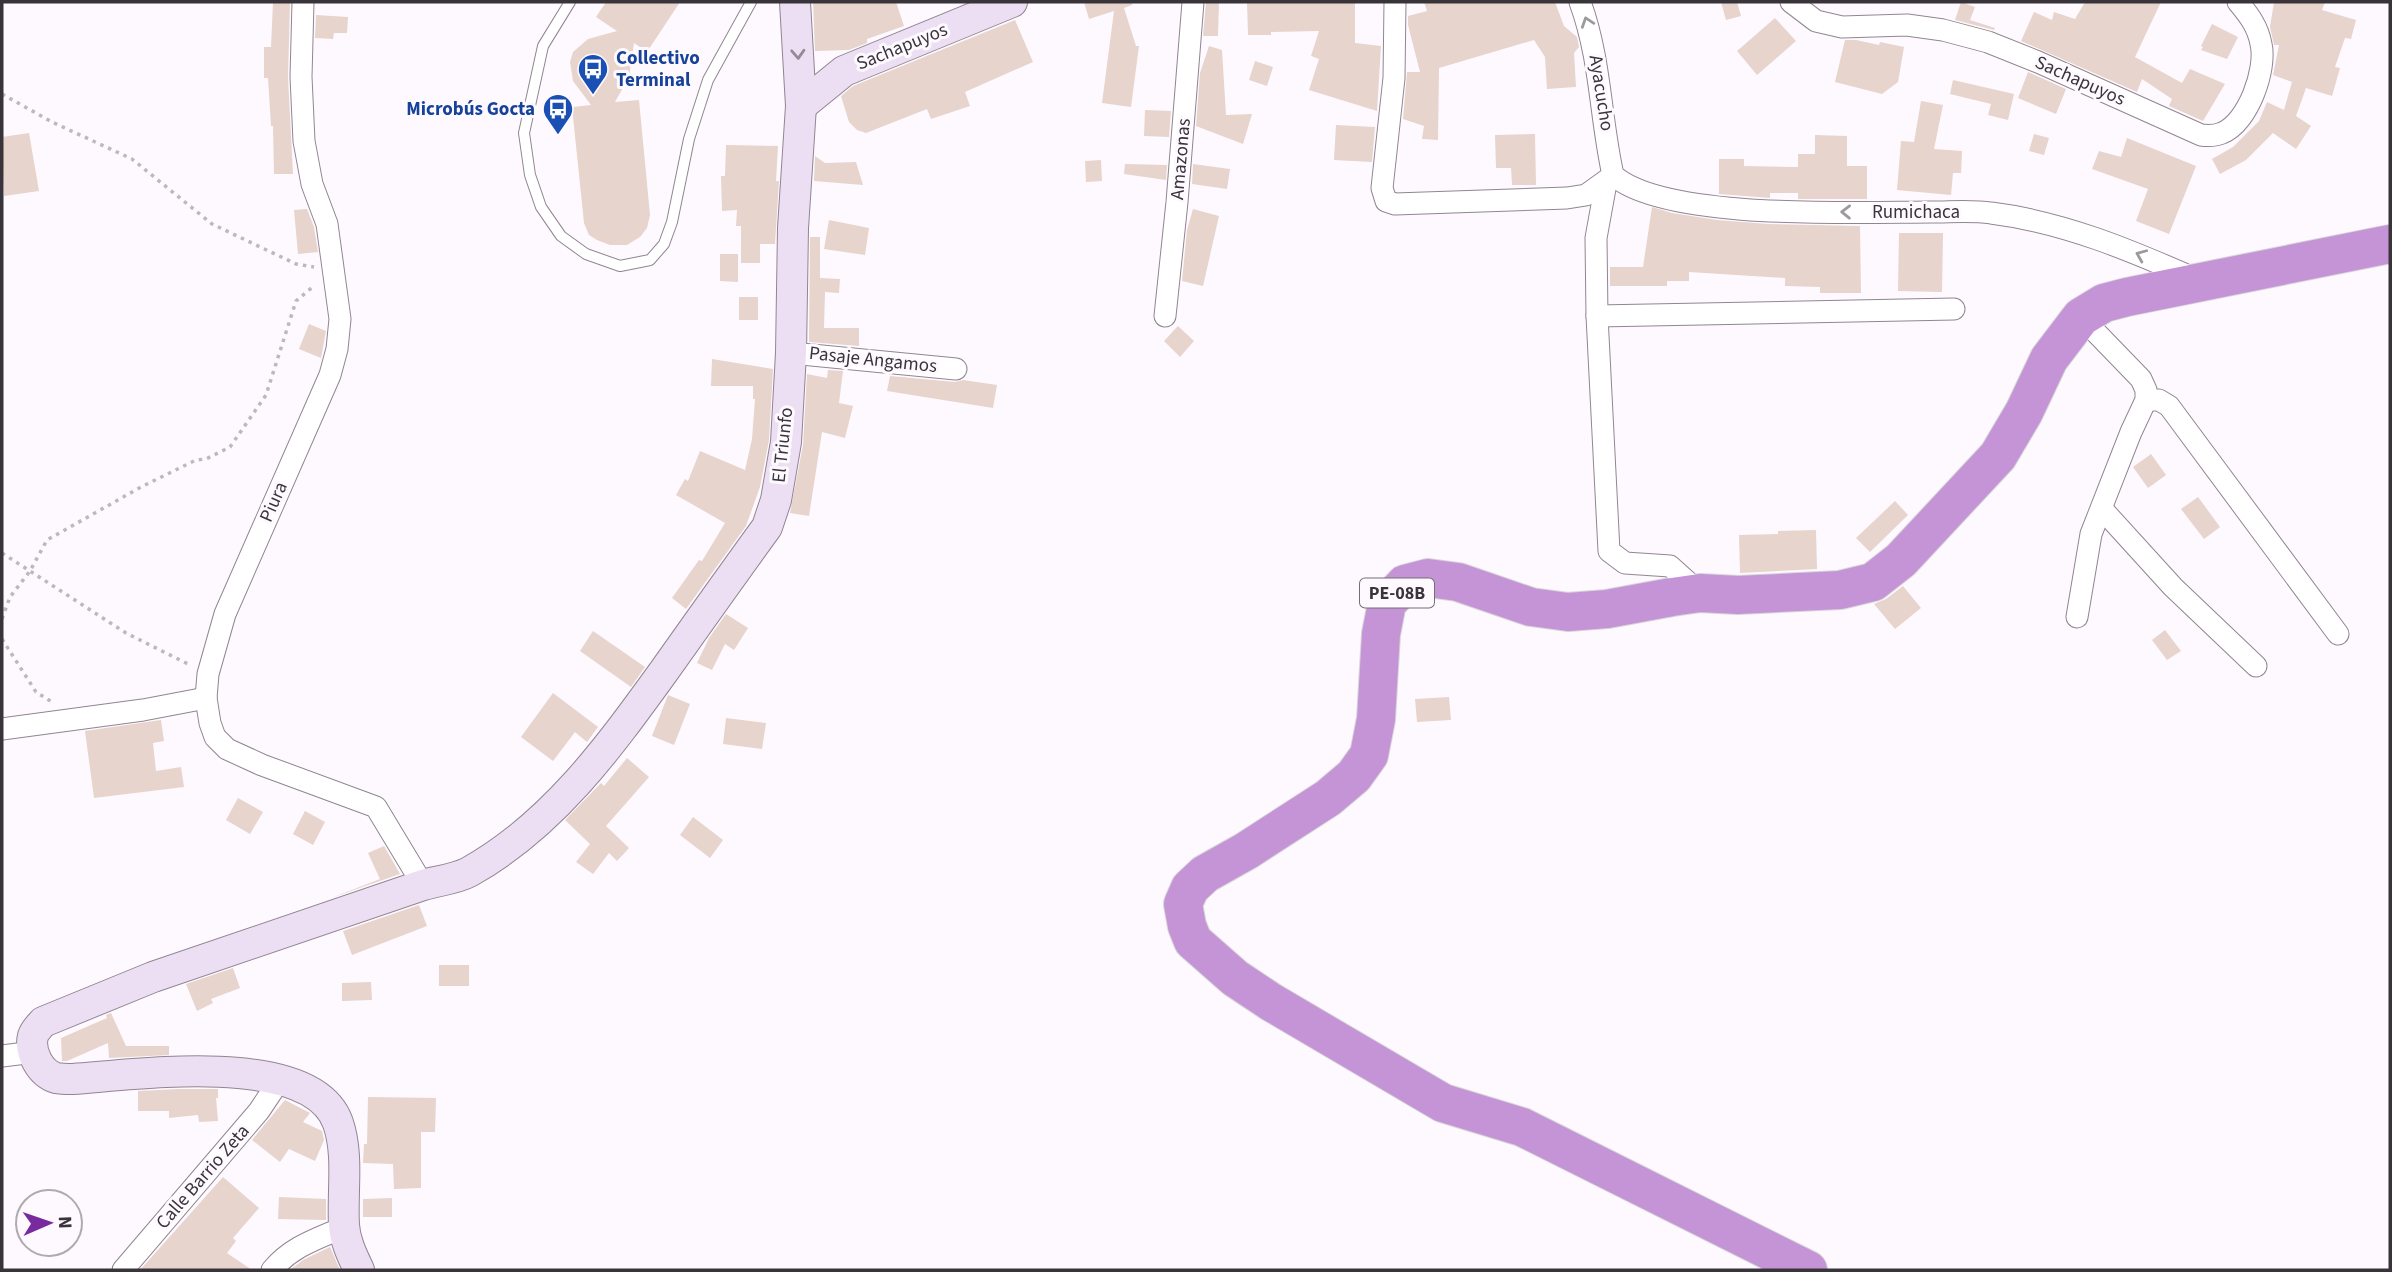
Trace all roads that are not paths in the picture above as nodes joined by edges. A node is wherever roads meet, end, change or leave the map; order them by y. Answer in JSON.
{"nodes":[{"id":1,"x":303,"y":2,"type":"edge"},
{"id":2,"x":570,"y":2,"type":"edge"},
{"id":3,"x":751,"y":2,"type":"edge"},
{"id":4,"x":795,"y":2,"type":"edge"},
{"id":5,"x":1012,"y":2,"type":"edge"},
{"id":6,"x":1193,"y":2,"type":"edge"},
{"id":7,"x":1395,"y":2,"type":"edge"},
{"id":8,"x":1580,"y":2,"type":"edge"},
{"id":9,"x":1791,"y":2,"type":"edge"},
{"id":10,"x":2238,"y":2,"type":"edge"},
{"id":11,"x":801,"y":106,"type":"junction"},
{"id":12,"x":1613,"y":180,"type":"junction"},
{"id":13,"x":2390,"y":244,"type":"edge"},
{"id":14,"x":2203,"y":283,"type":"junction"},
{"id":15,"x":1954,"y":309,"type":"dead end"},
{"id":16,"x":1165,"y":316,"type":"dead end"},
{"id":17,"x":1597,"y":316,"type":"junction"},
{"id":18,"x":2081,"y":317,"type":"junction"},
{"id":19,"x":791,"y":353,"type":"junction"},
{"id":20,"x":956,"y":369,"type":"dead end"},
{"id":21,"x":2146,"y":400,"type":"junction"},
{"id":22,"x":2102,"y":509,"type":"junction"},
{"id":23,"x":1700,"y":593,"type":"junction"},
{"id":24,"x":2077,"y":617,"type":"dead end"},
{"id":25,"x":2337,"y":634,"type":"dead end"},
{"id":26,"x":2256,"y":666,"type":"dead end"},
{"id":27,"x":206,"y":698,"type":"junction"},
{"id":28,"x":2,"y":729,"type":"edge"},
{"id":29,"x":423,"y":885,"type":"junction"},
{"id":30,"x":34,"y":1052,"type":"junction"},
{"id":31,"x":2,"y":1056,"type":"edge"},
{"id":32,"x":279,"y":1081,"type":"junction"},
{"id":33,"x":344,"y":1227,"type":"junction"},
{"id":34,"x":122,"y":1270,"type":"edge"},
{"id":35,"x":272,"y":1270,"type":"edge"},
{"id":36,"x":359,"y":1270,"type":"edge"},
{"id":37,"x":1808,"y":1270,"type":"edge"}],
"edges":[{"from":1,"to":27,"type":"street","name":"Piura"},
{"from":2,"to":3,"type":"lane"},
{"from":4,"to":11,"type":"main road","name":"El Triunfo","one_way":true},
{"from":5,"to":11,"type":"main road","name":"Sachapuyos"},
{"from":6,"to":16,"type":"street","name":"Amazonas"},
{"from":7,"to":12,"type":"street"},
{"from":12,"to":8,"type":"street","name":"Ayacucho","one_way":true},
{"from":9,"to":10,"type":"street","name":"Sachapuyos"},
{"from":11,"to":19,"type":"main road","name":"El Triunfo"},
{"from":14,"to":12,"type":"street","name":"Rumichaca","one_way":true},
{"from":12,"to":17,"type":"street","name":"Ayacucho"},
{"from":13,"to":14,"type":"highway","number":"PE-08B"},
{"from":14,"to":18,"type":"highway","number":"PE-08B"},
{"from":15,"to":17,"type":"street"},
{"from":17,"to":23,"type":"street","name":"Ayacucho"},
{"from":18,"to":21,"type":"street"},
{"from":18,"to":23,"type":"highway","number":"PE-08B"},
{"from":19,"to":20,"type":"street","name":"Pasaje Angamos"},
{"from":19,"to":29,"type":"main road","name":"El Triunfo"},
{"from":21,"to":22,"type":"street"},
{"from":21,"to":25,"type":"street"},
{"from":22,"to":24,"type":"street"},
{"from":22,"to":26,"type":"street"},
{"from":23,"to":37,"type":"highway","number":"PE-08B"},
{"from":27,"to":28,"type":"street"},
{"from":27,"to":29,"type":"street","name":"Piura"},
{"from":29,"to":30,"type":"main road","name":"El Triunfo"},
{"from":30,"to":31,"type":"street"},
{"from":30,"to":32,"type":"main road"},
{"from":32,"to":33,"type":"main road"},
{"from":32,"to":34,"type":"street","name":"Calle Barrio Zeta"},
{"from":33,"to":35,"type":"street"},
{"from":33,"to":36,"type":"main road"}]}
